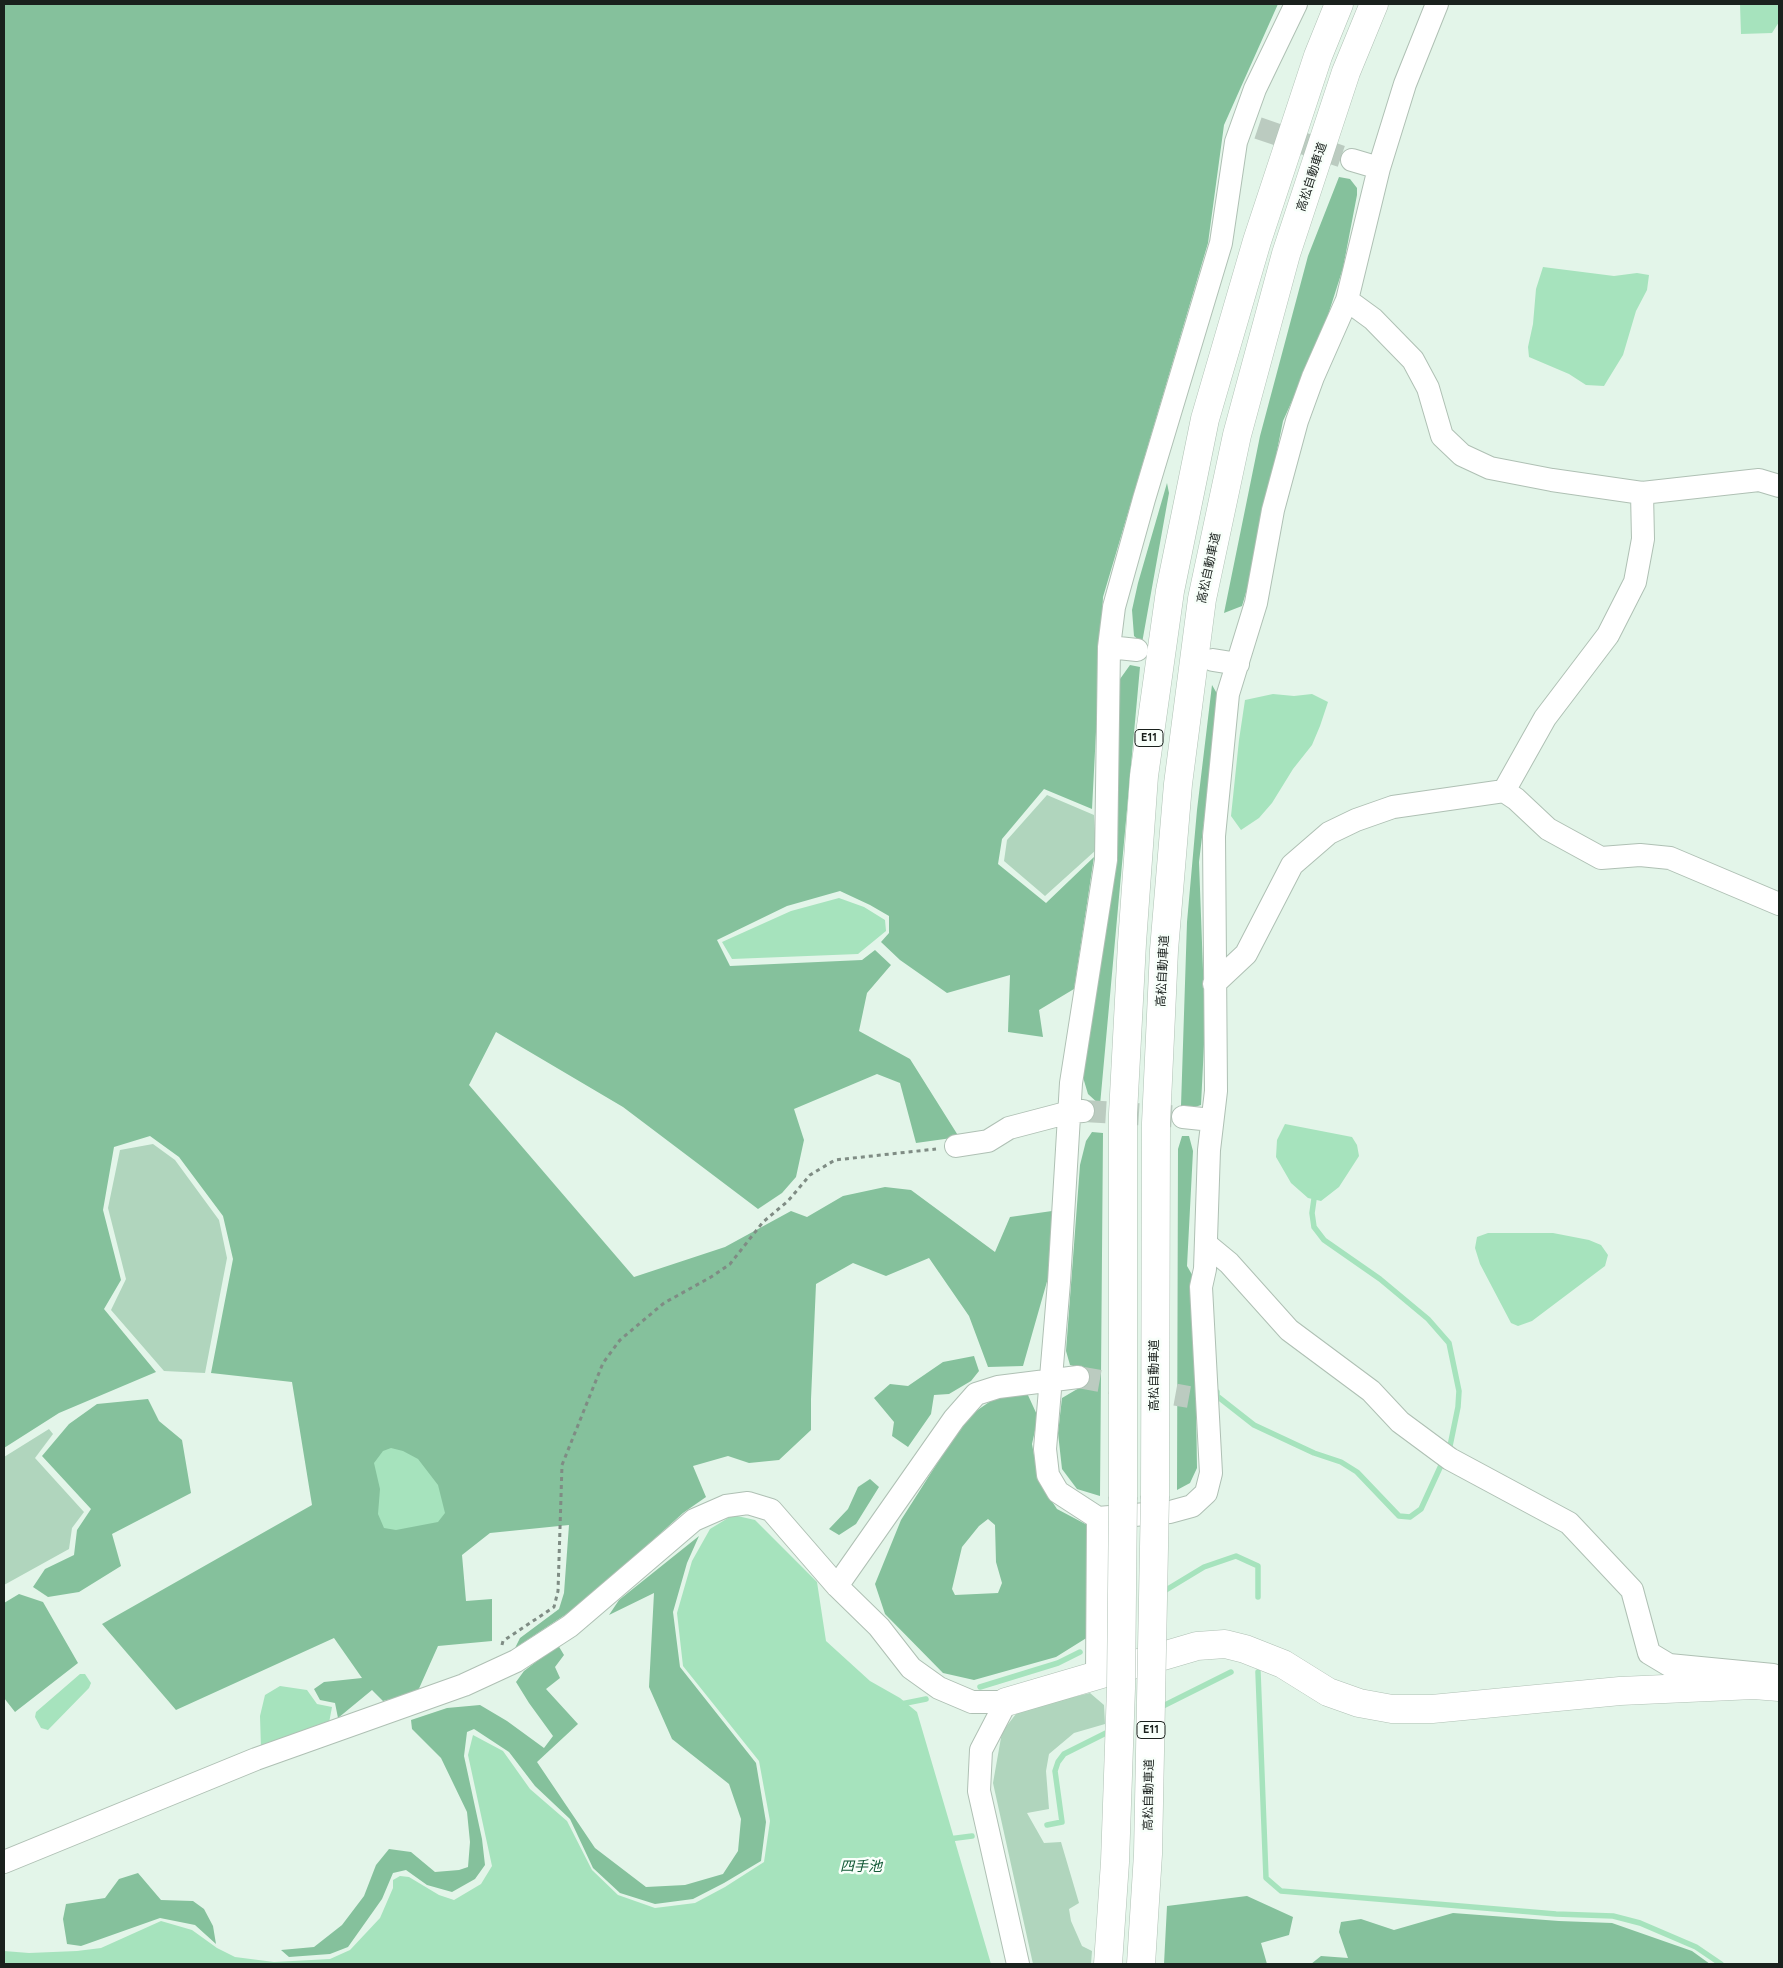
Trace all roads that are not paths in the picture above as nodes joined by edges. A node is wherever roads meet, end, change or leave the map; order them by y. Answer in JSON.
{"nodes":[{"id":1,"x":1296,"y":4,"type":"edge"},
{"id":2,"x":1339,"y":4,"type":"edge"},
{"id":3,"x":1374,"y":4,"type":"edge"},
{"id":4,"x":1437,"y":4,"type":"edge"},
{"id":5,"x":1352,"y":160,"type":"tunnel mouth"},
{"id":6,"x":1379,"y":168,"type":"junction"},
{"id":7,"x":1347,"y":300,"type":"junction"},
{"id":8,"x":1779,"y":486,"type":"edge"},
{"id":9,"x":1642,"y":493,"type":"junction"},
{"id":10,"x":1109,"y":647,"type":"junction"},
{"id":11,"x":1137,"y":650,"type":"dead end"},
{"id":12,"x":1213,"y":660,"type":"dead end"},
{"id":13,"x":1238,"y":664,"type":"junction"},
{"id":14,"x":1504,"y":791,"type":"junction"},
{"id":15,"x":1779,"y":904,"type":"edge"},
{"id":16,"x":1214,"y":984,"type":"junction"},
{"id":17,"x":1077,"y":1111,"type":"junction"},
{"id":18,"x":1183,"y":1117,"type":"tunnel mouth"},
{"id":19,"x":1212,"y":1120,"type":"junction"},
{"id":20,"x":956,"y":1146,"type":"road end"},
{"id":21,"x":1206,"y":1244,"type":"junction"},
{"id":22,"x":1078,"y":1378,"type":"tunnel mouth"},
{"id":23,"x":1052,"y":1381,"type":"junction"},
{"id":24,"x":1098,"y":1518,"type":"junction"},
{"id":25,"x":837,"y":1586,"type":"junction"},
{"id":26,"x":1097,"y":1676,"type":"junction"},
{"id":27,"x":1779,"y":1681,"type":"edge"},
{"id":28,"x":1779,"y":1687,"type":"edge"},
{"id":29,"x":1006,"y":1702,"type":"junction"},
{"id":30,"x":4,"y":1862,"type":"edge"},
{"id":31,"x":1018,"y":1964,"type":"edge"},
{"id":32,"x":1108,"y":1964,"type":"edge"},
{"id":33,"x":1141,"y":1964,"type":"edge"}],
"edges":[{"from":1,"to":10,"type":"street"},
{"from":2,"to":32,"type":"main road","number":"E11","bridge":true},
{"from":3,"to":33,"type":"main road","name":"高松自動車道","number":"E11","bridge":true},
{"from":4,"to":6,"type":"street"},
{"from":5,"to":6,"type":"street"},
{"from":6,"to":7,"type":"street"},
{"from":7,"to":9,"type":"street"},
{"from":7,"to":13,"type":"street"},
{"from":8,"to":9,"type":"street"},
{"from":9,"to":14,"type":"street"},
{"from":10,"to":11,"type":"street"},
{"from":10,"to":17,"type":"street"},
{"from":12,"to":13,"type":"street"},
{"from":13,"to":16,"type":"street"},
{"from":14,"to":15,"type":"street"},
{"from":14,"to":16,"type":"street"},
{"from":16,"to":19,"type":"street"},
{"from":17,"to":20,"type":"street"},
{"from":17,"to":23,"type":"street"},
{"from":18,"to":19,"type":"street"},
{"from":19,"to":21,"type":"street"},
{"from":21,"to":24,"type":"street"},
{"from":21,"to":27,"type":"street"},
{"from":22,"to":23,"type":"street"},
{"from":23,"to":24,"type":"street"},
{"from":23,"to":25,"type":"street"},
{"from":24,"to":26,"type":"street"},
{"from":25,"to":29,"type":"street"},
{"from":25,"to":30,"type":"street"},
{"from":26,"to":28,"type":"main road"},
{"from":26,"to":29,"type":"main road"},
{"from":29,"to":31,"type":"street"}]}
